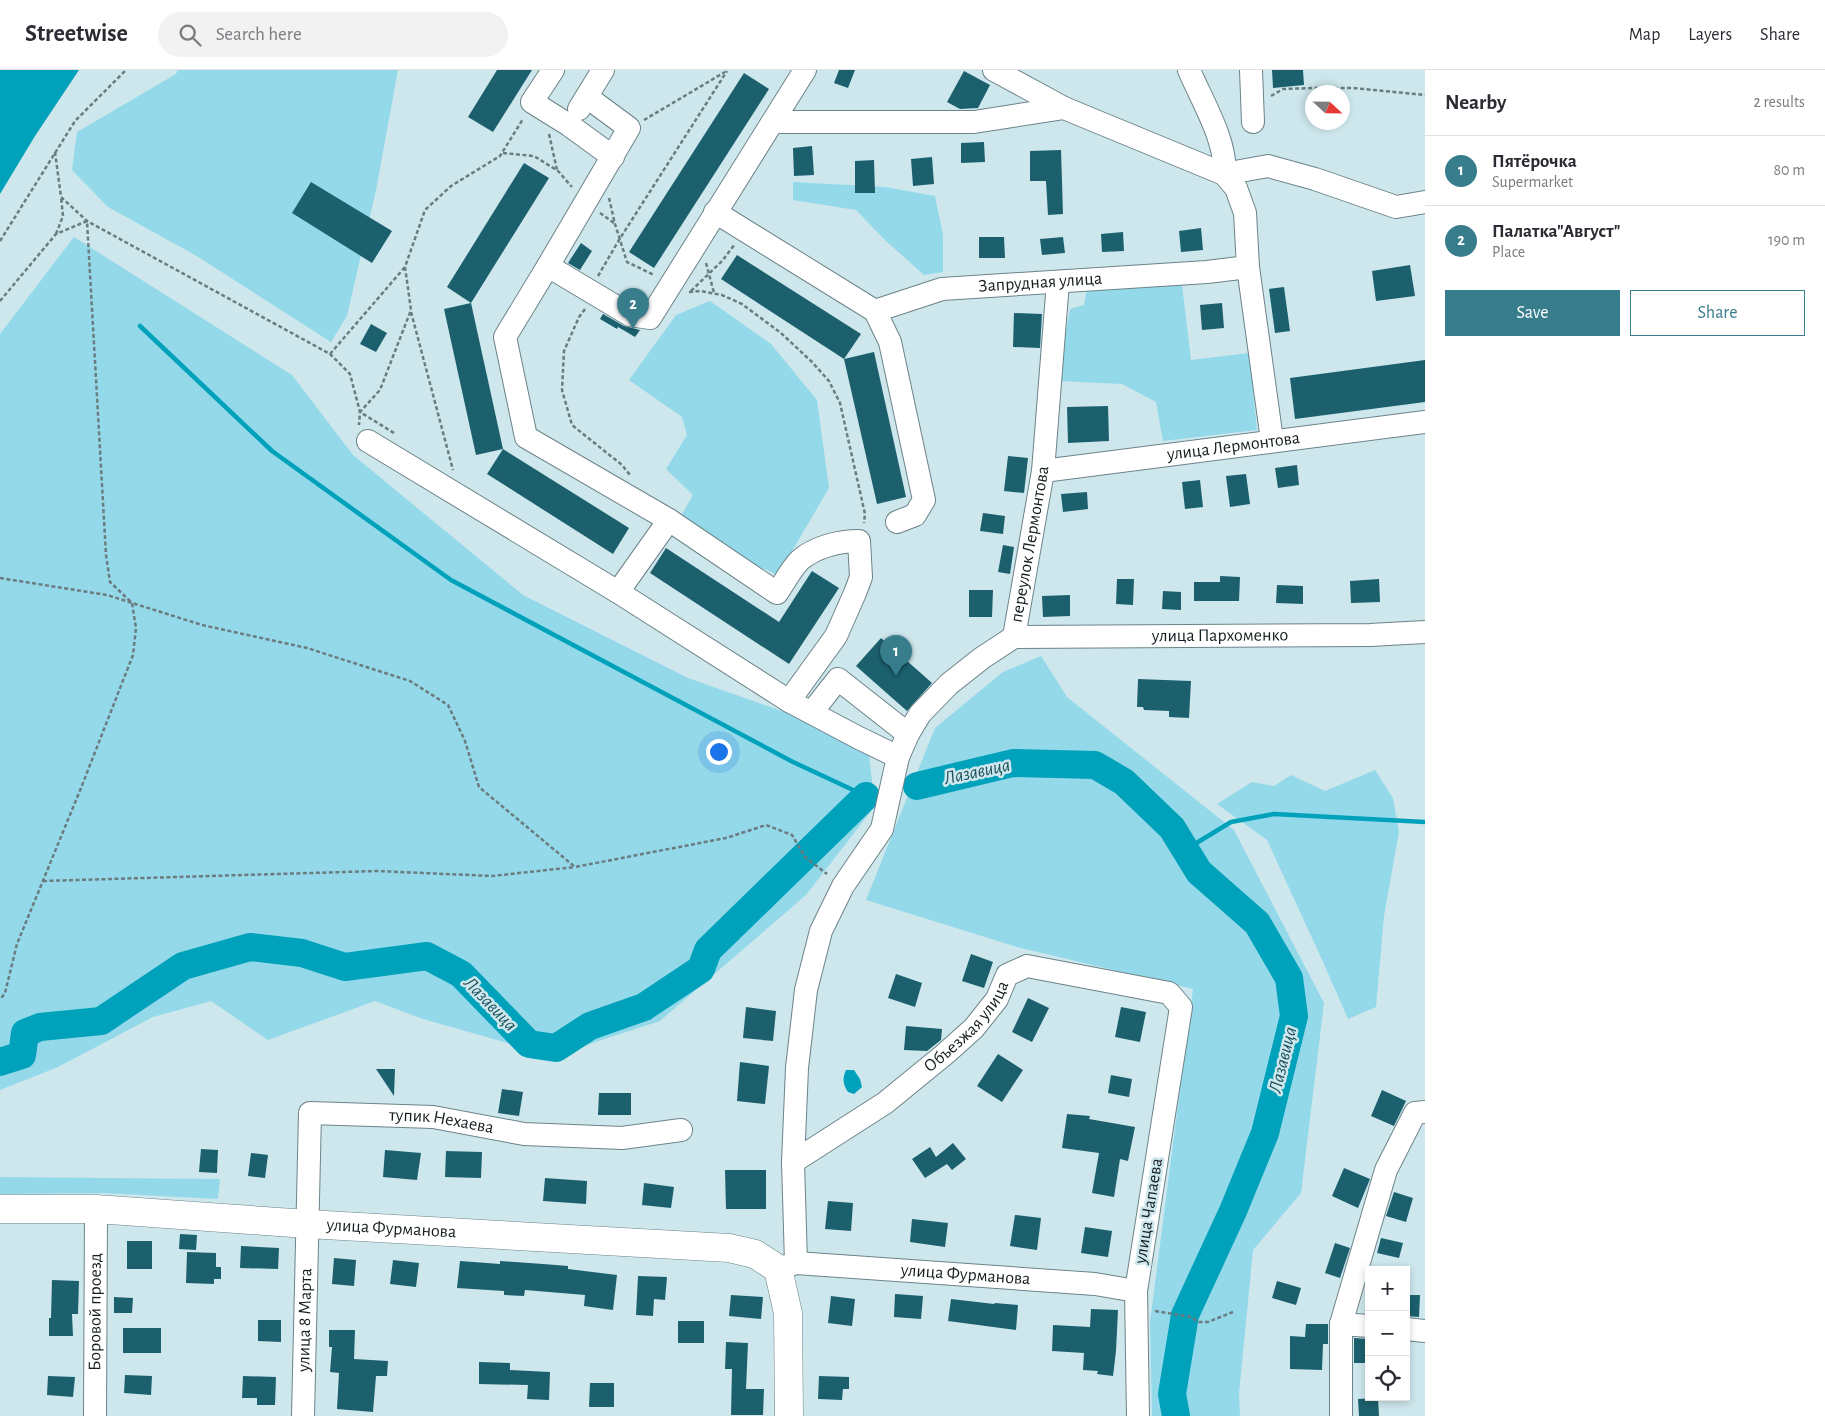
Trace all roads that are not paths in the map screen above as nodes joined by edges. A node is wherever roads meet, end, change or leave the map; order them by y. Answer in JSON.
{"nodes":[{"id":1,"x":553,"y":70,"type":"edge"},
{"id":2,"x":603,"y":70,"type":"edge"},
{"id":3,"x":805,"y":70,"type":"edge"},
{"id":4,"x":994,"y":70,"type":"edge"},
{"id":5,"x":1189,"y":70,"type":"edge"},
{"id":6,"x":1251,"y":70,"type":"edge"},
{"id":7,"x":587,"y":97,"type":"junction"},
{"id":8,"x":1064,"y":108,"type":"junction"},
{"id":9,"x":773,"y":122,"type":"junction"},
{"id":10,"x":1253,"y":122,"type":"dead end"},
{"id":11,"x":569,"y":125,"type":"junction"},
{"id":12,"x":609,"y":164,"type":"junction"},
{"id":13,"x":1224,"y":174,"type":"junction"},
{"id":14,"x":1425,"y":202,"type":"edge"},
{"id":15,"x":715,"y":212,"type":"junction"},
{"id":16,"x":548,"y":266,"type":"junction"},
{"id":17,"x":1248,"y":267,"type":"junction"},
{"id":18,"x":1058,"y":282,"type":"junction"},
{"id":19,"x":875,"y":311,"type":"junction"},
{"id":20,"x":1425,"y":422,"type":"edge"},
{"id":21,"x":1272,"y":440,"type":"junction"},
{"id":22,"x":368,"y":441,"type":"road end"},
{"id":23,"x":1043,"y":471,"type":"junction"},
{"id":24,"x":669,"y":520,"type":"junction"},
{"id":25,"x":897,"y":522,"type":"dead end"},
{"id":26,"x":618,"y":592,"type":"junction"},
{"id":27,"x":1425,"y":632,"type":"edge"},
{"id":28,"x":1014,"y":637,"type":"junction"},
{"id":29,"x":789,"y":700,"type":"junction"},
{"id":30,"x":812,"y":712,"type":"junction"},
{"id":31,"x":908,"y":734,"type":"junction"},
{"id":32,"x":898,"y":757,"type":"junction"},
{"id":33,"x":1181,"y":1008,"type":"joint"},
{"id":34,"x":1420,"y":1113,"type":"edge"},
{"id":35,"x":681,"y":1130,"type":"dead end"},
{"id":36,"x":793,"y":1162,"type":"junction"},
{"id":37,"x":0,"y":1209,"type":"edge"},
{"id":38,"x":96,"y":1209,"type":"junction"},
{"id":39,"x":307,"y":1224,"type":"junction"},
{"id":40,"x":787,"y":1266,"type":"junction"},
{"id":41,"x":1136,"y":1291,"type":"junction"},
{"id":42,"x":1341,"y":1324,"type":"junction"},
{"id":43,"x":1365,"y":1326,"type":"edge"},
{"id":44,"x":1410,"y":1329,"type":"edge"},
{"id":45,"x":1425,"y":1331,"type":"edge"},
{"id":46,"x":95,"y":1416,"type":"edge"},
{"id":47,"x":303,"y":1416,"type":"edge"},
{"id":48,"x":789,"y":1416,"type":"edge"},
{"id":49,"x":1138,"y":1416,"type":"edge"},
{"id":50,"x":1341,"y":1416,"type":"edge"}],
"edges":[{"from":1,"to":11,"type":"street"},
{"from":2,"to":7,"type":"street"},
{"from":3,"to":9,"type":"street"},
{"from":4,"to":8,"type":"street"},
{"from":5,"to":13,"type":"street"},
{"from":6,"to":10,"type":"street"},
{"from":7,"to":11,"type":"street"},
{"from":7,"to":12,"type":"street"},
{"from":8,"to":9,"type":"street"},
{"from":8,"to":13,"type":"street"},
{"from":9,"to":15,"type":"street"},
{"from":11,"to":12,"type":"street"},
{"from":12,"to":16,"type":"street"},
{"from":13,"to":14,"type":"street"},
{"from":13,"to":17,"type":"street"},
{"from":15,"to":16,"type":"street"},
{"from":15,"to":19,"type":"street"},
{"from":16,"to":24,"type":"street"},
{"from":17,"to":18,"type":"street","name":"Запрудная улица"},
{"from":17,"to":21,"type":"street"},
{"from":18,"to":19,"type":"street","name":"Запрудная улица"},
{"from":18,"to":23,"type":"street","name":"переулок Лермонтова"},
{"from":19,"to":25,"type":"street"},
{"from":20,"to":21,"type":"street","name":"улица Лермонтова"},
{"from":21,"to":23,"type":"street","name":"улица Лермонтова"},
{"from":22,"to":26,"type":"street"},
{"from":23,"to":28,"type":"street","name":"переулок Лермонтова"},
{"from":24,"to":26,"type":"street"},
{"from":24,"to":29,"type":"street"},
{"from":26,"to":29,"type":"street"},
{"from":27,"to":28,"type":"street","name":"улица Пархоменко"},
{"from":28,"to":31,"type":"street","name":"переулок Лермонтова"},
{"from":29,"to":30,"type":"street"},
{"from":30,"to":31,"type":"street"},
{"from":30,"to":32,"type":"street"},
{"from":31,"to":32,"type":"street","name":"переулок Лермонтова"},
{"from":32,"to":36,"type":"street","name":"переулок Лермонтова"},
{"from":33,"to":36,"type":"street","name":"Объезжая улица"},
{"from":33,"to":41,"type":"street","name":"улица Чапаева"},
{"from":34,"to":42,"type":"street"},
{"from":35,"to":39,"type":"street","name":"тупик Нехаева"},
{"from":36,"to":40,"type":"street","name":"переулок Лермонтова"},
{"from":37,"to":38,"type":"main road","name":"улица Фурманова"},
{"from":38,"to":39,"type":"main road","name":"улица Фурманова"},
{"from":38,"to":46,"type":"street","name":"Боровой проезд"},
{"from":39,"to":40,"type":"main road","name":"улица Фурманова"},
{"from":39,"to":47,"type":"street","name":"улица 8 Марта"},
{"from":40,"to":41,"type":"street","name":"улица Фурманова"},
{"from":40,"to":48,"type":"main road"},
{"from":41,"to":49,"type":"street","name":"улица Чапаева"},
{"from":42,"to":43,"type":"street"},
{"from":42,"to":50,"type":"street"},
{"from":44,"to":45,"type":"street"}]}
